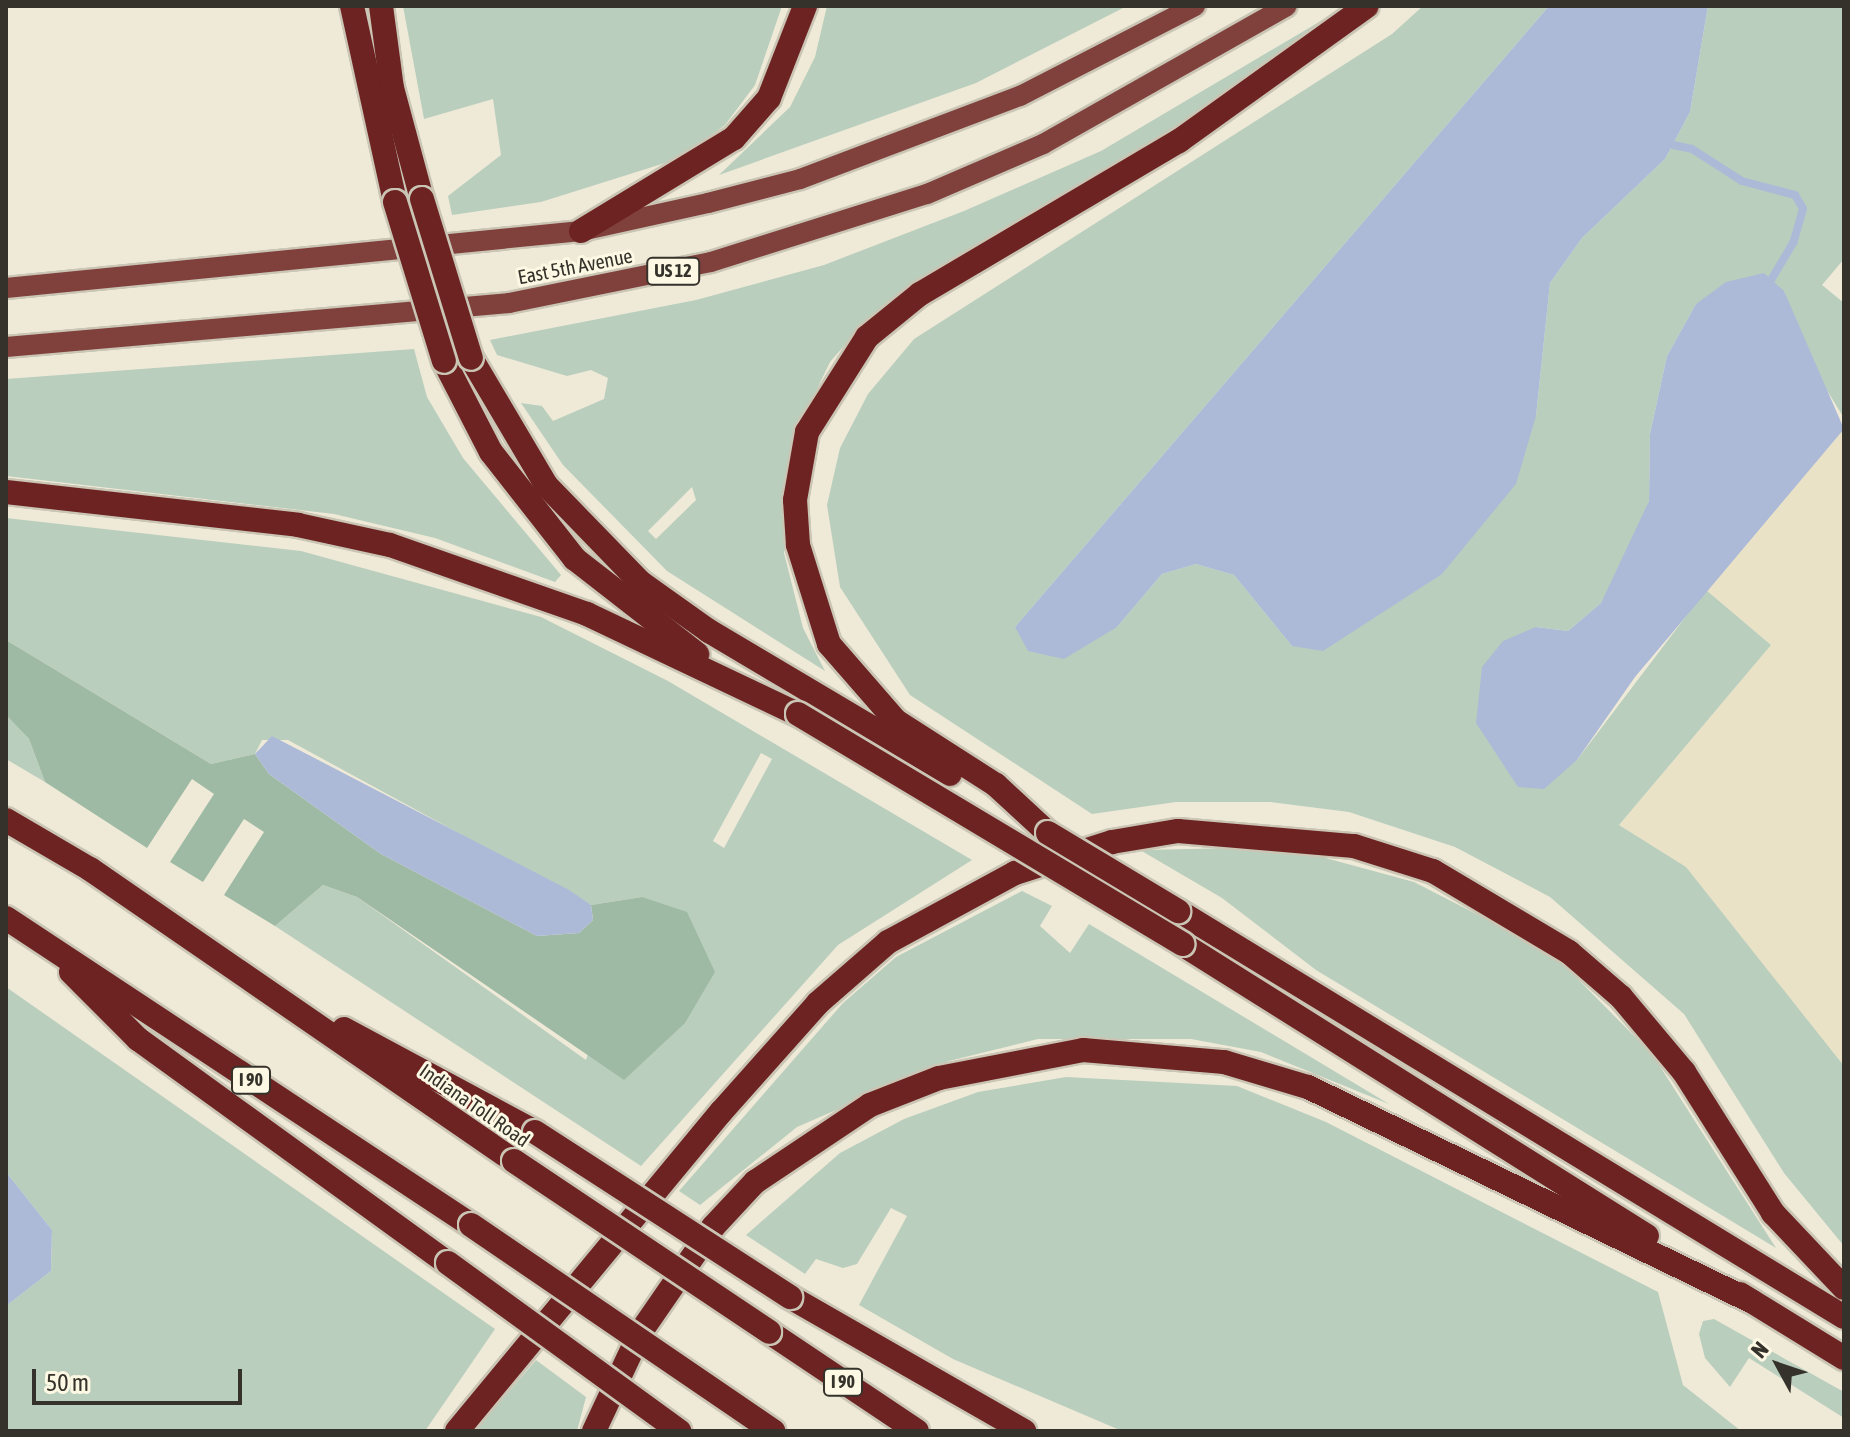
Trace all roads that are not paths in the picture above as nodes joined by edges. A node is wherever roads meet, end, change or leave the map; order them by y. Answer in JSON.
{"nodes":[{"id":1,"x":352,"y":6,"type":"edge"},
{"id":2,"x":381,"y":6,"type":"edge"},
{"id":3,"x":805,"y":6,"type":"edge"},
{"id":4,"x":1195,"y":6,"type":"edge"},
{"id":5,"x":1287,"y":6,"type":"edge"},
{"id":6,"x":1367,"y":6,"type":"edge"},
{"id":7,"x":581,"y":231,"type":"junction"},
{"id":8,"x":6,"y":288,"type":"edge"},
{"id":9,"x":6,"y":347,"type":"edge"},
{"id":10,"x":6,"y":492,"type":"edge"},
{"id":11,"x":728,"y":676,"type":"junction"},
{"id":12,"x":6,"y":820,"type":"edge"},
{"id":13,"x":1048,"y":833,"type":"junction"},
{"id":14,"x":6,"y":918,"type":"edge"},
{"id":15,"x":32,"y":934,"type":"junction"},
{"id":16,"x":277,"y":997,"type":"junction"},
{"id":17,"x":1844,"y":1288,"type":"edge"},
{"id":18,"x":1751,"y":1301,"type":"junction"},
{"id":19,"x":1844,"y":1317,"type":"edge"},
{"id":20,"x":1844,"y":1358,"type":"edge"},
{"id":21,"x":457,"y":1431,"type":"edge"},
{"id":22,"x":594,"y":1431,"type":"edge"},
{"id":23,"x":679,"y":1431,"type":"edge"},
{"id":24,"x":773,"y":1431,"type":"edge"},
{"id":25,"x":917,"y":1431,"type":"edge"},
{"id":26,"x":1024,"y":1431,"type":"edge"}],
"edges":[{"from":1,"to":11,"type":"highway","bridge":true},
{"from":2,"to":13,"type":"highway","bridge":true},
{"from":3,"to":7,"type":"highway"},
{"from":4,"to":7,"type":"main road","name":"East 5th Avenue"},
{"from":5,"to":9,"type":"main road","name":"East 5th Avenue","number":"US 12"},
{"from":6,"to":13,"type":"highway"},
{"from":7,"to":8,"type":"main road","name":"East 5th Avenue"},
{"from":10,"to":11,"type":"highway"},
{"from":11,"to":18,"type":"highway","bridge":true},
{"from":12,"to":16,"type":"highway","name":"Indiana Toll Road","number":"I 90"},
{"from":13,"to":19,"type":"highway","bridge":true},
{"from":14,"to":15,"type":"highway","number":"I 90"},
{"from":15,"to":23,"type":"highway","bridge":true},
{"from":15,"to":24,"type":"highway","number":"I 90","bridge":true},
{"from":16,"to":25,"type":"highway","name":"Indiana Toll Road","number":"I 90","bridge":true},
{"from":16,"to":26,"type":"highway","bridge":true},
{"from":17,"to":21,"type":"highway"},
{"from":18,"to":20,"type":"highway"},
{"from":18,"to":22,"type":"highway"}]}
